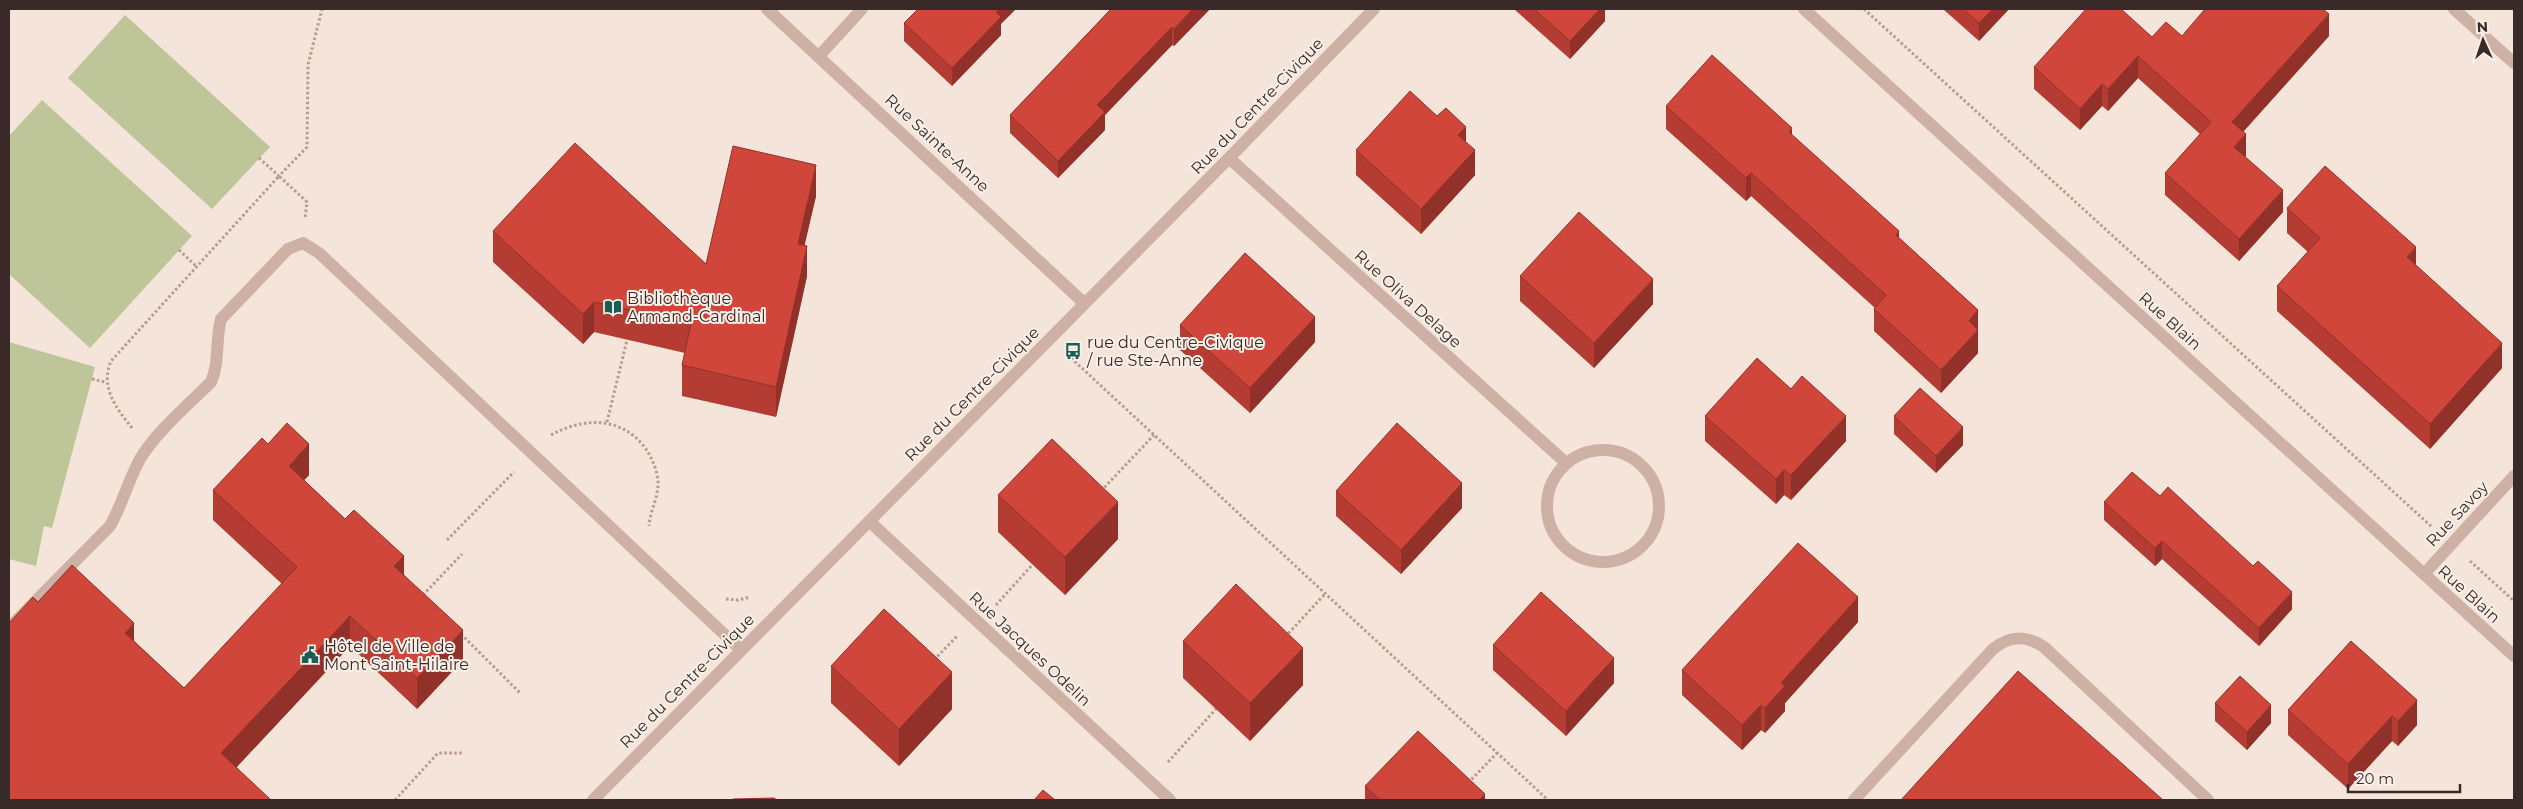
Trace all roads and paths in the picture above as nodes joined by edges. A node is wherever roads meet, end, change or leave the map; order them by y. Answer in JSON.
{"nodes":[{"id":1,"x":322,"y":9,"type":"edge"},
{"id":2,"x":767,"y":9,"type":"edge"},
{"id":3,"x":862,"y":9,"type":"edge"},
{"id":4,"x":1374,"y":9,"type":"edge"},
{"id":5,"x":1804,"y":9,"type":"edge"},
{"id":6,"x":1864,"y":9,"type":"edge"},
{"id":7,"x":2454,"y":9,"type":"edge"},
{"id":8,"x":819,"y":56,"type":"junction"},
{"id":9,"x":2514,"y":63,"type":"edge"},
{"id":10,"x":259,"y":158,"type":"dead end"},
{"id":11,"x":1229,"y":158,"type":"junction"},
{"id":12,"x":279,"y":176,"type":"junction"},
{"id":13,"x":307,"y":202,"type":"dead end"},
{"id":14,"x":179,"y":250,"type":"dead end"},
{"id":15,"x":197,"y":267,"type":"junction"},
{"id":16,"x":1084,"y":303,"type":"junction"},
{"id":17,"x":627,"y":340,"type":"edge"},
{"id":18,"x":1071,"y":358,"type":"dead end"},
{"id":19,"x":92,"y":379,"type":"dead end"},
{"id":20,"x":106,"y":382,"type":"junction"},
{"id":21,"x":127,"y":422,"type":"dead end"},
{"id":22,"x":607,"y":422,"type":"junction"},
{"id":23,"x":551,"y":435,"type":"dead end"},
{"id":24,"x":1154,"y":435,"type":"junction"},
{"id":25,"x":1566,"y":463,"type":"junction"},
{"id":26,"x":514,"y":472,"type":"dead end"},
{"id":27,"x":2514,"y":476,"type":"edge"},
{"id":28,"x":1098,"y":495,"type":"edge"},
{"id":29,"x":2418,"y":513,"type":"dead end"},
{"id":30,"x":869,"y":521,"type":"junction"},
{"id":31,"x":649,"y":532,"type":"dead end"},
{"id":32,"x":448,"y":540,"type":"dead end"},
{"id":33,"x":462,"y":554,"type":"dead end"},
{"id":34,"x":1033,"y":564,"type":"edge"},
{"id":35,"x":2424,"y":574,"type":"junction"},
{"id":36,"x":2488,"y":577,"type":"dead end"},
{"id":37,"x":1325,"y":594,"type":"junction"},
{"id":38,"x":750,"y":597,"type":"dead end"},
{"id":39,"x":721,"y":598,"type":"dead end"},
{"id":40,"x":2514,"y":601,"type":"edge"},
{"id":41,"x":429,"y":603,"type":"edge"},
{"id":42,"x":998,"y":603,"type":"dead end"},
{"id":43,"x":9,"y":628,"type":"edge"},
{"id":44,"x":457,"y":631,"type":"edge"},
{"id":45,"x":1282,"y":640,"type":"edge"},
{"id":46,"x":952,"y":641,"type":"dead end"},
{"id":47,"x":740,"y":650,"type":"junction"},
{"id":48,"x":2514,"y":656,"type":"edge"},
{"id":49,"x":931,"y":663,"type":"edge"},
{"id":50,"x":521,"y":694,"type":"dead end"},
{"id":51,"x":1216,"y":709,"type":"edge"},
{"id":52,"x":464,"y":753,"type":"dead end"},
{"id":53,"x":1497,"y":753,"type":"junction"},
{"id":54,"x":1169,"y":761,"type":"dead end"},
{"id":55,"x":1465,"y":787,"type":"edge"},
{"id":56,"x":395,"y":800,"type":"edge"},
{"id":57,"x":593,"y":800,"type":"edge"},
{"id":58,"x":1170,"y":800,"type":"edge"},
{"id":59,"x":1548,"y":800,"type":"edge"},
{"id":60,"x":1854,"y":800,"type":"edge"},
{"id":61,"x":2208,"y":800,"type":"edge"}],
"edges":[{"from":1,"to":12,"type":"path"},
{"from":2,"to":8,"type":"street","name":"Rue Sainte-Anne"},
{"from":3,"to":8,"type":"street"},
{"from":4,"to":11,"type":"street","name":"Rue du Centre-Civique"},
{"from":5,"to":35,"type":"street","name":"Rue Blain"},
{"from":6,"to":29,"type":"path","name":"Rue Blain"},
{"from":7,"to":9,"type":"street"},
{"from":8,"to":16,"type":"street","name":"Rue Sainte-Anne"},
{"from":10,"to":12,"type":"path"},
{"from":11,"to":16,"type":"street","name":"Rue du Centre-Civique"},
{"from":11,"to":25,"type":"street","name":"Rue Oliva Delage"},
{"from":12,"to":13,"type":"path"},
{"from":12,"to":15,"type":"path"},
{"from":14,"to":15,"type":"path"},
{"from":15,"to":20,"type":"path"},
{"from":16,"to":30,"type":"street","name":"Rue du Centre-Civique"},
{"from":17,"to":22,"type":"path"},
{"from":18,"to":24,"type":"path"},
{"from":19,"to":20,"type":"path"},
{"from":20,"to":21,"type":"path"},
{"from":22,"to":23,"type":"path"},
{"from":22,"to":31,"type":"path"},
{"from":24,"to":28,"type":"path"},
{"from":24,"to":37,"type":"path"},
{"from":25,"to":25,"type":"street"},
{"from":26,"to":32,"type":"path"},
{"from":27,"to":35,"type":"street","name":"Rue Savoy"},
{"from":30,"to":47,"type":"street","name":"Rue du Centre-Civique"},
{"from":30,"to":58,"type":"street","name":"Rue Jacques Odelin"},
{"from":33,"to":41,"type":"path"},
{"from":34,"to":42,"type":"path"},
{"from":35,"to":48,"type":"street","name":"Rue Blain"},
{"from":36,"to":40,"type":"path","name":"Rue Blain"},
{"from":37,"to":45,"type":"path"},
{"from":37,"to":53,"type":"path"},
{"from":38,"to":39,"type":"path"},
{"from":43,"to":47,"type":"street"},
{"from":44,"to":50,"type":"path"},
{"from":46,"to":49,"type":"path"},
{"from":47,"to":57,"type":"street","name":"Rue du Centre-Civique"},
{"from":51,"to":54,"type":"path"},
{"from":52,"to":56,"type":"path"},
{"from":53,"to":55,"type":"path"},
{"from":53,"to":59,"type":"path"},
{"from":60,"to":61,"type":"street"}]}
